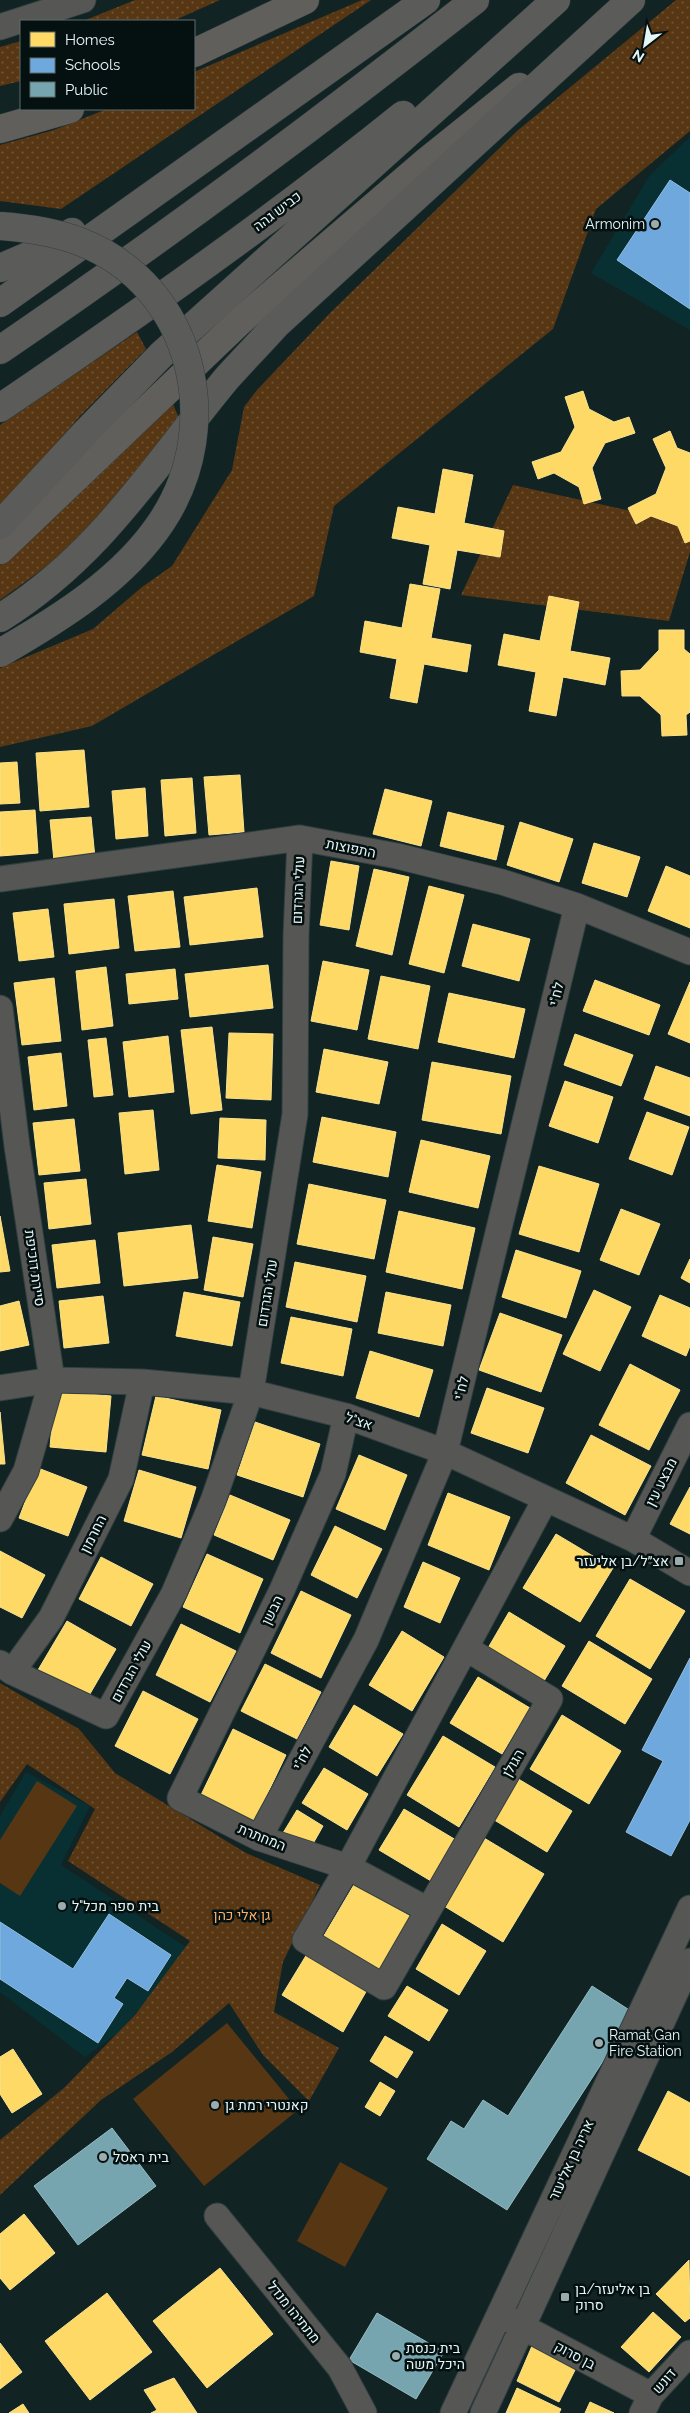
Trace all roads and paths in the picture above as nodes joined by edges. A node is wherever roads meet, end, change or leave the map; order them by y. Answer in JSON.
{"nodes":[{"id":1,"x":83,"y":0,"type":"edge"},
{"id":2,"x":305,"y":0,"type":"edge"},
{"id":3,"x":425,"y":0,"type":"edge"},
{"id":4,"x":475,"y":0,"type":"edge"},
{"id":5,"x":544,"y":0,"type":"edge"},
{"id":6,"x":556,"y":0,"type":"edge"},
{"id":7,"x":626,"y":0,"type":"edge"},
{"id":8,"x":631,"y":0,"type":"edge"},
{"id":9,"x":0,"y":26,"type":"edge"},
{"id":10,"x":195,"y":53,"type":"edge"},
{"id":11,"x":66,"y":110,"type":"edge"},
{"id":12,"x":0,"y":129,"type":"edge"},
{"id":13,"x":0,"y":226,"type":"edge"},
{"id":14,"x":0,"y":268,"type":"edge"},
{"id":15,"x":2,"y":302,"type":"edge"},
{"id":16,"x":0,"y":350,"type":"edge"},
{"id":17,"x":0,"y":408,"type":"edge"},
{"id":18,"x":0,"y":525,"type":"edge"},
{"id":19,"x":0,"y":550,"type":"edge"},
{"id":20,"x":0,"y":618,"type":"edge"},
{"id":21,"x":0,"y":653,"type":"edge"},
{"id":22,"x":300,"y":838,"type":"junction"},
{"id":23,"x":0,"y":879,"type":"edge"},
{"id":24,"x":577,"y":906,"type":"junction"},
{"id":25,"x":690,"y":952,"type":"edge"},
{"id":26,"x":0,"y":1008,"type":"edge"},
{"id":27,"x":52,"y":1380,"type":"junction"},
{"id":28,"x":142,"y":1382,"type":"junction"},
{"id":29,"x":0,"y":1388,"type":"edge"},
{"id":30,"x":251,"y":1392,"type":"junction"},
{"id":31,"x":346,"y":1416,"type":"junction"},
{"id":32,"x":690,"y":1425,"type":"edge"},
{"id":33,"x":445,"y":1452,"type":"junction"},
{"id":34,"x":545,"y":1500,"type":"junction"},
{"id":35,"x":0,"y":1519,"type":"edge"},
{"id":36,"x":633,"y":1539,"type":"junction"},
{"id":37,"x":690,"y":1573,"type":"edge"},
{"id":38,"x":467,"y":1649,"type":"junction"},
{"id":39,"x":6,"y":1668,"type":"edge"},
{"id":40,"x":180,"y":1798,"type":"joint"},
{"id":41,"x":259,"y":1838,"type":"junction"},
{"id":42,"x":348,"y":1867,"type":"junction"},
{"id":43,"x":690,"y":1908,"type":"edge"},
{"id":44,"x":428,"y":1910,"type":"junction"},
{"id":45,"x":690,"y":1961,"type":"edge"},
{"id":46,"x":217,"y":2216,"type":"dead end"},
{"id":47,"x":499,"y":2314,"type":"junction"},
{"id":48,"x":523,"y":2328,"type":"junction"},
{"id":49,"x":690,"y":2352,"type":"edge"},
{"id":50,"x":647,"y":2404,"type":"edge"},
{"id":51,"x":364,"y":2413,"type":"edge"},
{"id":52,"x":453,"y":2413,"type":"edge"},
{"id":53,"x":483,"y":2413,"type":"edge"}],
"edges":[{"from":1,"to":9,"type":"street"},
{"from":2,"to":10,"type":"main road"},
{"from":3,"to":14,"type":"highway"},
{"from":3,"to":15,"type":"highway"},
{"from":4,"to":16,"type":"highway"},
{"from":5,"to":17,"type":"highway","name":"כביש גהה"},
{"from":6,"to":18,"type":"highway"},
{"from":7,"to":19,"type":"main road"},
{"from":8,"to":20,"type":"highway"},
{"from":11,"to":12,"type":"main road"},
{"from":13,"to":21,"type":"highway","bridge":true},
{"from":22,"to":23,"type":"street","name":"התפוצות"},
{"from":22,"to":24,"type":"street","name":"התפוצות"},
{"from":22,"to":30,"type":"street","name":"עולי הגרדום"},
{"from":24,"to":25,"type":"street","name":"התפוצות"},
{"from":24,"to":33,"type":"street","name":"לח\"י"},
{"from":26,"to":27,"type":"street","name":"סיירת דוכיפת"},
{"from":27,"to":28,"type":"street","name":"אצ\"ל"},
{"from":27,"to":29,"type":"street","name":"אצ\"ל"},
{"from":27,"to":35,"type":"street","name":"סיירת דוכיפת"},
{"from":28,"to":30,"type":"street","name":"אצ\"ל"},
{"from":28,"to":39,"type":"street","name":"החרמון"},
{"from":30,"to":31,"type":"street","name":"אצ\"ל"},
{"from":30,"to":39,"type":"street","name":"עולי הגרדום"},
{"from":31,"to":33,"type":"street","name":"אצ\"ל"},
{"from":31,"to":40,"type":"street","name":"הבשן"},
{"from":32,"to":36,"type":"street","name":"מבצע עין"},
{"from":33,"to":34,"type":"street","name":"אצ\"ל"},
{"from":33,"to":41,"type":"street","name":"לח\"י"},
{"from":34,"to":36,"type":"street","name":"אצ\"ל"},
{"from":34,"to":38,"type":"street"},
{"from":36,"to":37,"type":"street","name":"אצ\"ל"},
{"from":38,"to":42,"type":"street"},
{"from":38,"to":44,"type":"street","name":"הגולן"},
{"from":40,"to":41,"type":"street","name":"המחתרת"},
{"from":41,"to":42,"type":"street","name":"המחתרת"},
{"from":42,"to":44,"type":"street"},
{"from":42,"to":44,"type":"street","name":"הגולן"},
{"from":43,"to":47,"type":"street","name":"אריה בן אליעזר"},
{"from":45,"to":48,"type":"street","name":"אריה בן אליעזר"},
{"from":46,"to":51,"type":"street","name":"מתתיהו מנדל"},
{"from":47,"to":48,"type":"street","name":"בן סרוק"},
{"from":47,"to":52,"type":"street","name":"אריה בן אליעזר"},
{"from":48,"to":50,"type":"street","name":"בן סרוק"},
{"from":48,"to":53,"type":"street","name":"אריה בן אליעזר"},
{"from":49,"to":50,"type":"street","name":"דונש"}]}
